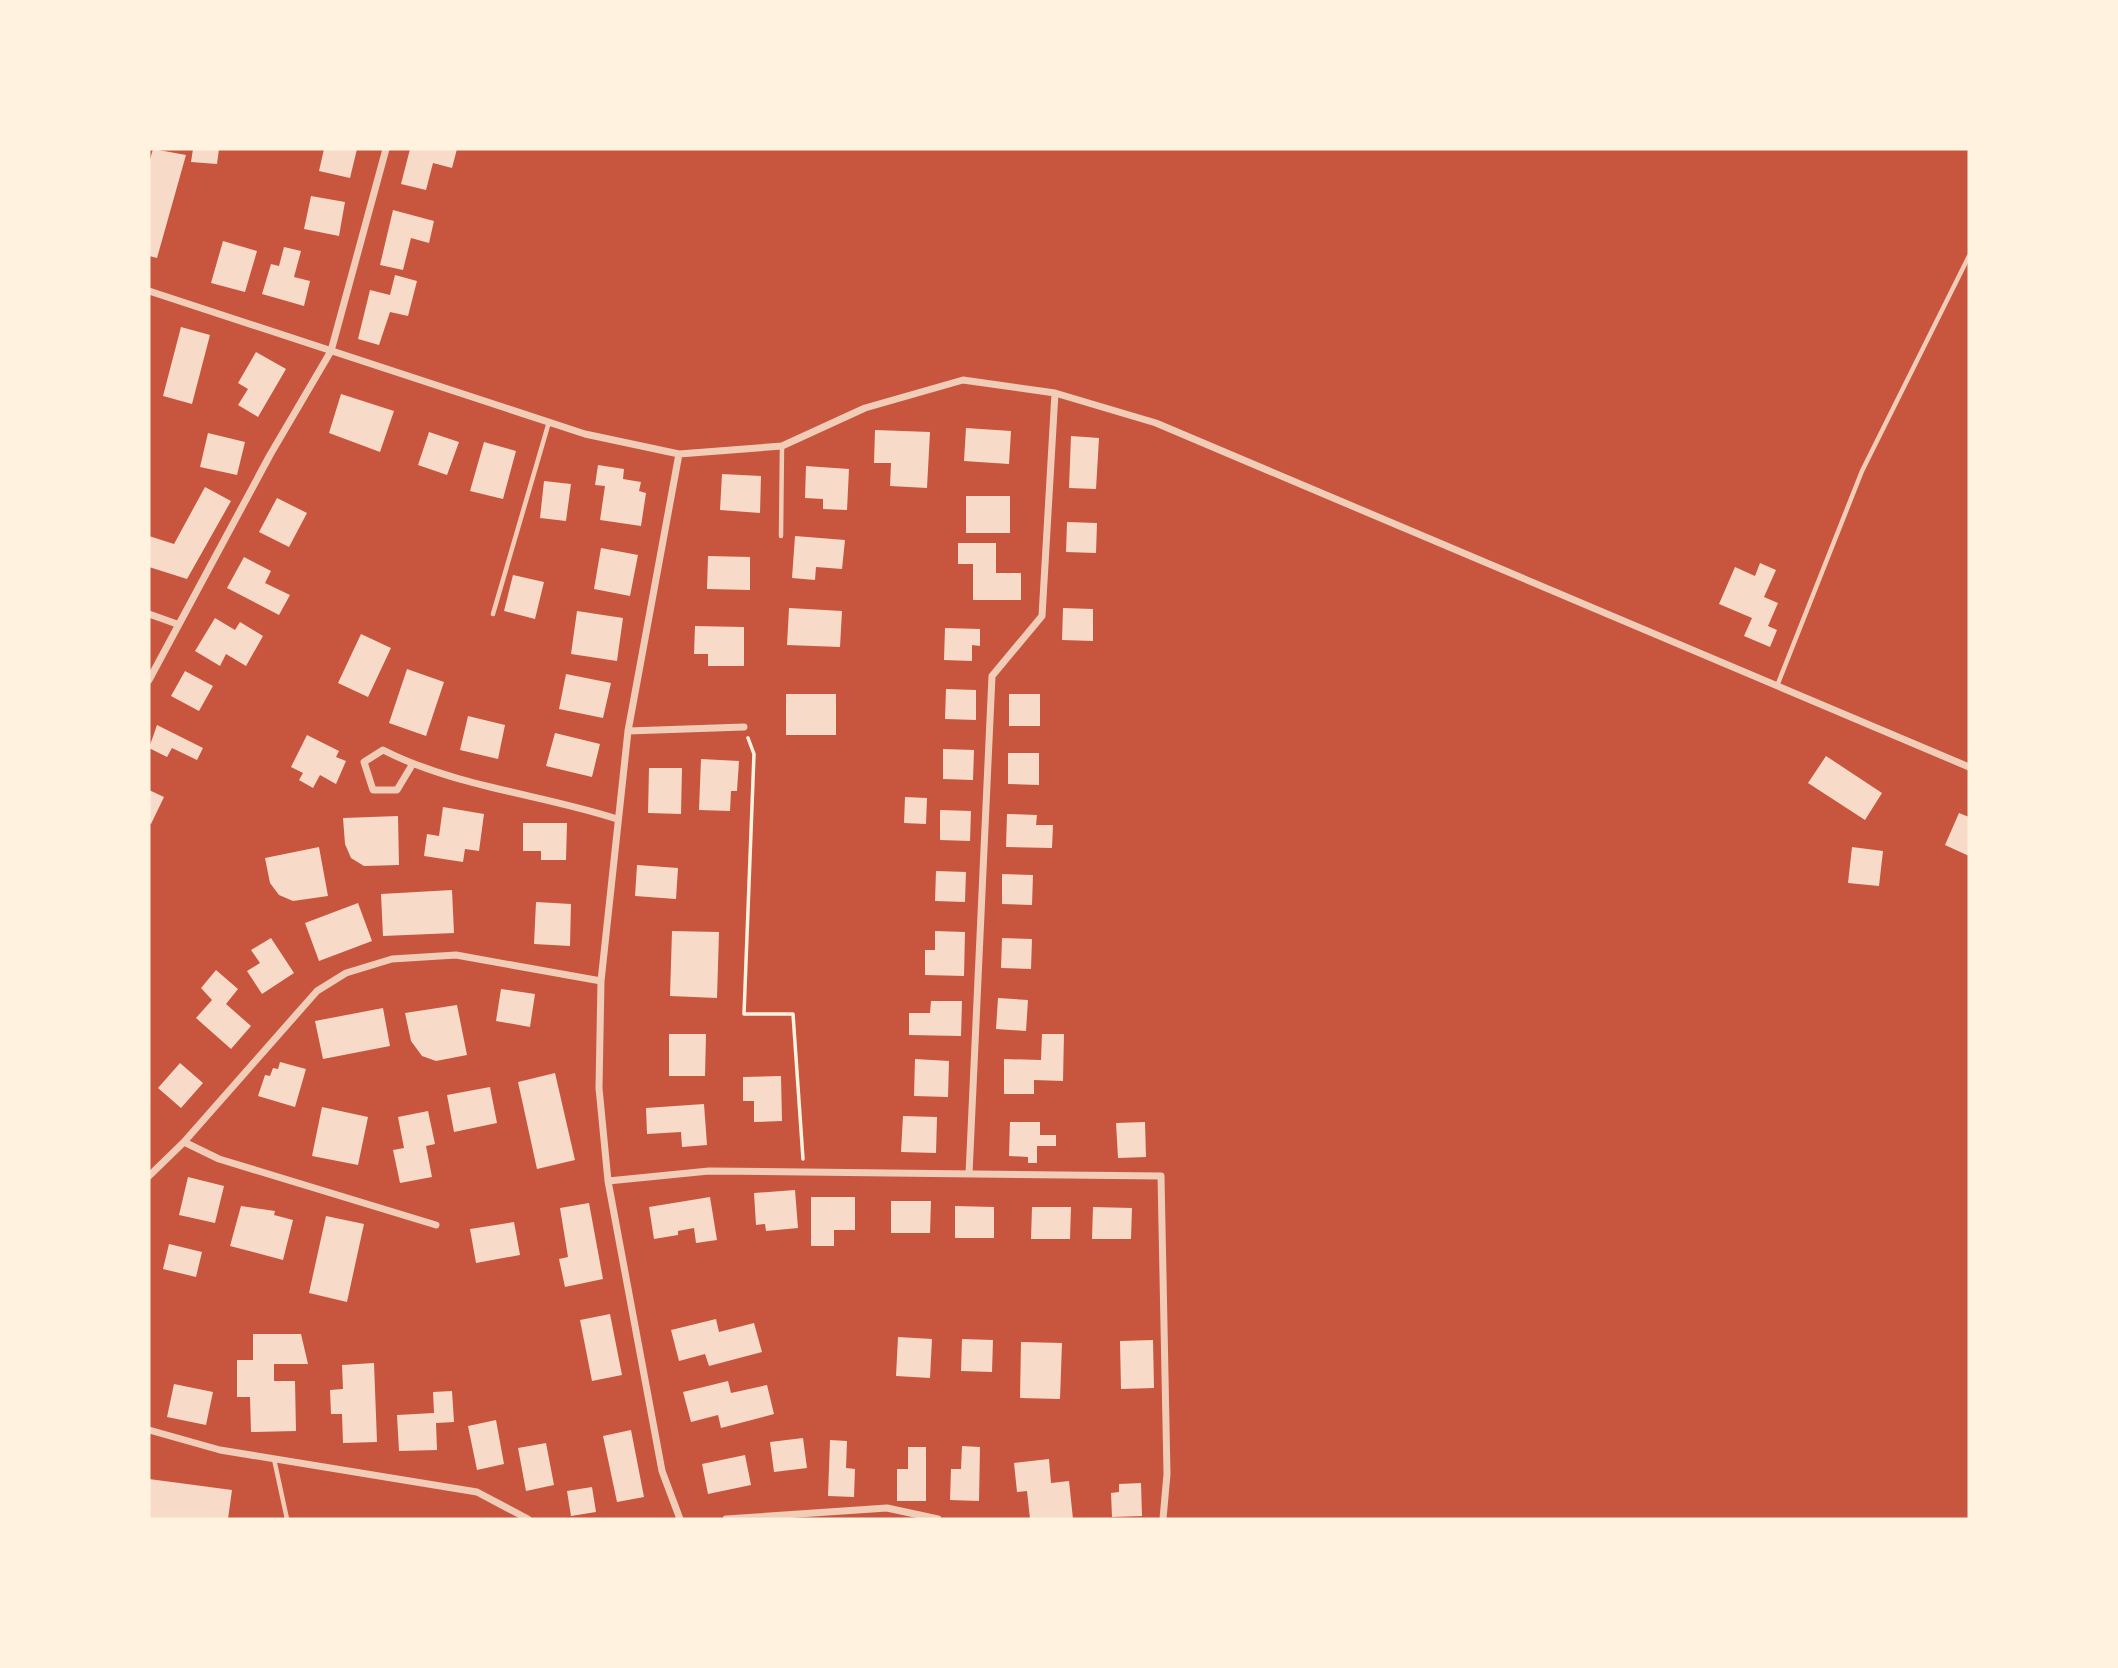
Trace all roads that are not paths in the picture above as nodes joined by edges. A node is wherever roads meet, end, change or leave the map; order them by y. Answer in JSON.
{"nodes":[{"id":1,"x":387,"y":149,"type":"edge"},
{"id":2,"x":1969,"y":256,"type":"edge"},
{"id":3,"x":149,"y":291,"type":"edge"},
{"id":4,"x":331,"y":351,"type":"junction"},
{"id":5,"x":1055,"y":393,"type":"junction"},
{"id":6,"x":548,"y":422,"type":"junction"},
{"id":7,"x":782,"y":446,"type":"junction"},
{"id":8,"x":679,"y":454,"type":"junction"},
{"id":9,"x":780,"y":536,"type":"dead end"},
{"id":10,"x":149,"y":614,"type":"edge"},
{"id":11,"x":493,"y":614,"type":"dead end"},
{"id":12,"x":177,"y":624,"type":"junction"},
{"id":13,"x":149,"y":680,"type":"edge"},
{"id":14,"x":1777,"y":686,"type":"junction"},
{"id":15,"x":744,"y":727,"type":"road end"},
{"id":16,"x":628,"y":731,"type":"junction"},
{"id":17,"x":412,"y":765,"type":"junction"},
{"id":18,"x":1969,"y":766,"type":"edge"},
{"id":19,"x":617,"y":819,"type":"junction"},
{"id":20,"x":601,"y":981,"type":"junction"},
{"id":21,"x":184,"y":1142,"type":"junction"},
{"id":22,"x":969,"y":1174,"type":"junction"},
{"id":23,"x":149,"y":1175,"type":"edge"},
{"id":24,"x":608,"y":1181,"type":"junction"},
{"id":25,"x":436,"y":1225,"type":"dead end"},
{"id":26,"x":149,"y":1430,"type":"edge"},
{"id":27,"x":274,"y":1458,"type":"junction"},
{"id":28,"x":287,"y":1519,"type":"edge"},
{"id":29,"x":528,"y":1519,"type":"edge"},
{"id":30,"x":680,"y":1519,"type":"edge"},
{"id":31,"x":726,"y":1519,"type":"edge"},
{"id":32,"x":938,"y":1519,"type":"edge"},
{"id":33,"x":1163,"y":1519,"type":"edge"}],
"edges":[{"from":1,"to":4,"type":"street"},
{"from":2,"to":14,"type":"lane"},
{"from":3,"to":4,"type":"street"},
{"from":4,"to":6,"type":"street"},
{"from":4,"to":12,"type":"street"},
{"from":5,"to":7,"type":"street"},
{"from":5,"to":14,"type":"street"},
{"from":5,"to":22,"type":"street"},
{"from":6,"to":8,"type":"street"},
{"from":6,"to":11,"type":"lane"},
{"from":7,"to":8,"type":"street"},
{"from":7,"to":9,"type":"lane"},
{"from":8,"to":16,"type":"street"},
{"from":10,"to":12,"type":"street"},
{"from":12,"to":13,"type":"street"},
{"from":14,"to":18,"type":"street"},
{"from":15,"to":16,"type":"street"},
{"from":16,"to":19,"type":"street"},
{"from":17,"to":17,"type":"street"},
{"from":17,"to":19,"type":"street"},
{"from":19,"to":20,"type":"street"},
{"from":20,"to":21,"type":"street"},
{"from":20,"to":24,"type":"street"},
{"from":21,"to":23,"type":"street"},
{"from":21,"to":25,"type":"street"},
{"from":22,"to":24,"type":"street"},
{"from":22,"to":33,"type":"street"},
{"from":24,"to":30,"type":"street"},
{"from":26,"to":27,"type":"street"},
{"from":27,"to":28,"type":"lane"},
{"from":27,"to":29,"type":"street"},
{"from":31,"to":32,"type":"street"}]}
